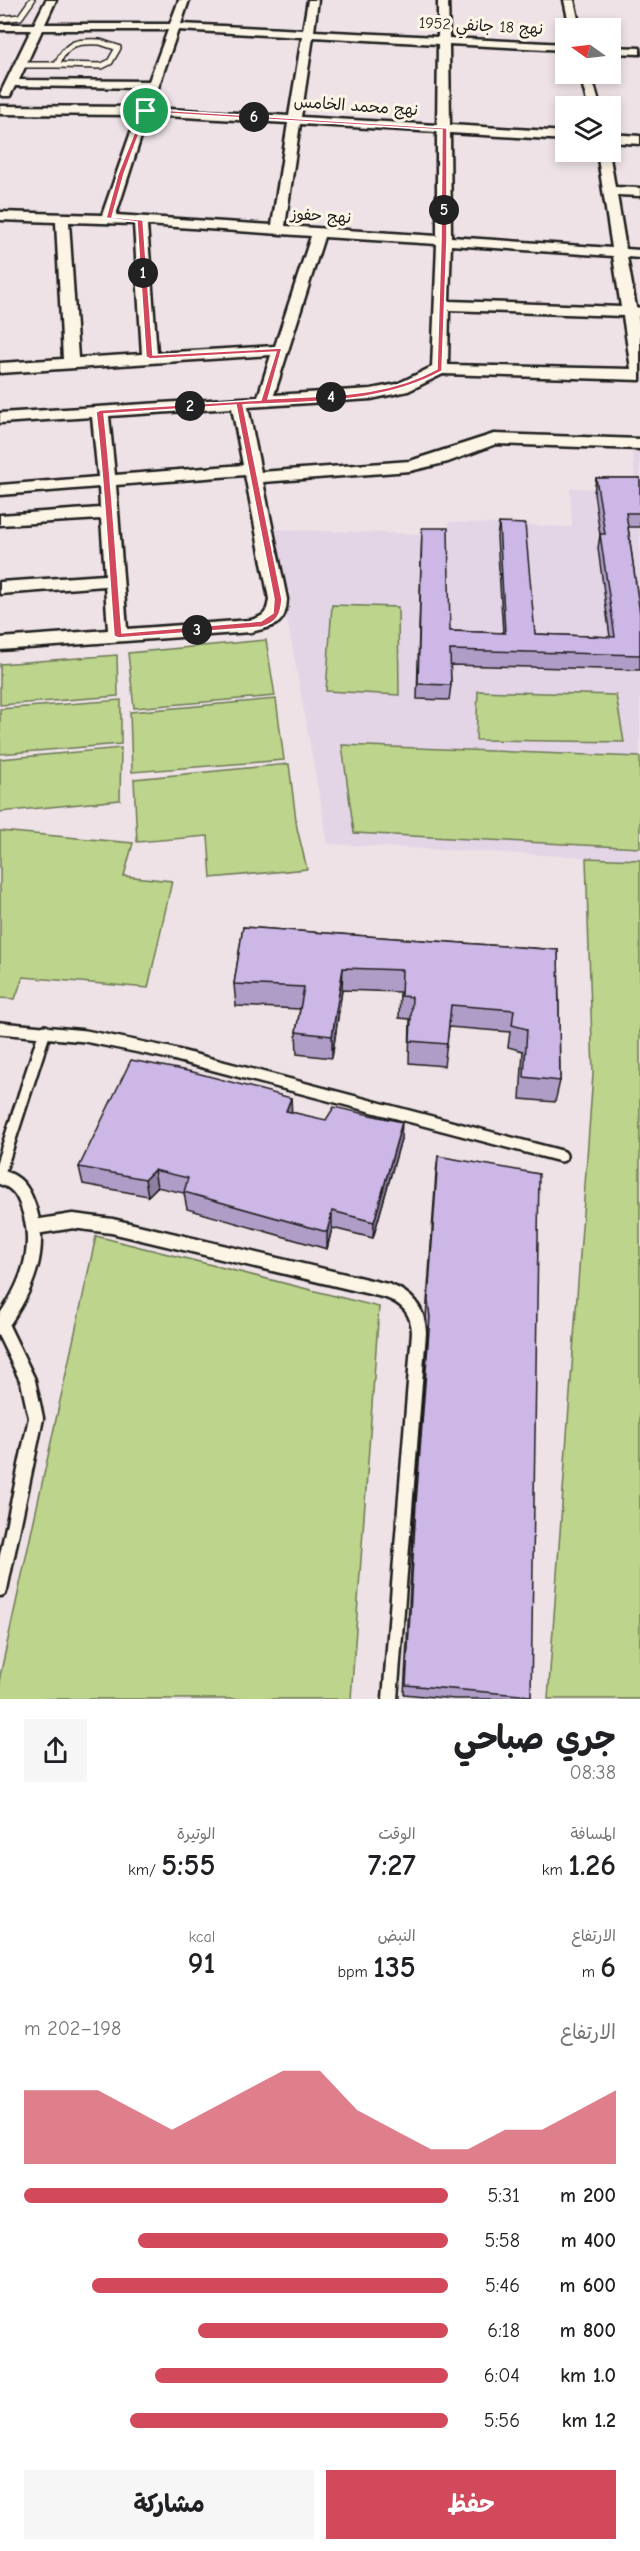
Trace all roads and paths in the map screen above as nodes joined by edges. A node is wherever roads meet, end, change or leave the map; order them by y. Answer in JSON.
{"nodes":[{"id":1,"x":32,"y":0,"type":"edge"},
{"id":2,"x":51,"y":0,"type":"edge"},
{"id":3,"x":184,"y":0,"type":"edge"},
{"id":4,"x":313,"y":0,"type":"edge"},
{"id":5,"x":443,"y":0,"type":"edge"},
{"id":6,"x":569,"y":0,"type":"edge"},
{"id":7,"x":573,"y":18,"type":"edge"},
{"id":8,"x":0,"y":19,"type":"edge"},
{"id":9,"x":40,"y":26,"type":"junction"},
{"id":10,"x":0,"y":27,"type":"edge"},
{"id":11,"x":174,"y":27,"type":"junction"},
{"id":12,"x":307,"y":34,"type":"junction"},
{"id":13,"x":442,"y":41,"type":"junction"},
{"id":14,"x":555,"y":46,"type":"edge"},
{"id":15,"x":621,"y":50,"type":"edge"},
{"id":16,"x":640,"y":51,"type":"edge"},
{"id":17,"x":21,"y":65,"type":"junction"},
{"id":18,"x":57,"y":66,"type":"junction"},
{"id":19,"x":12,"y":82,"type":"junction"},
{"id":20,"x":155,"y":85,"type":"junction"},
{"id":21,"x":0,"y":108,"type":"edge"},
{"id":22,"x":146,"y":111,"type":"junction"},
{"id":23,"x":294,"y":119,"type":"junction"},
{"id":24,"x":444,"y":128,"type":"junction"},
{"id":25,"x":555,"y":135,"type":"edge"},
{"id":26,"x":621,"y":139,"type":"edge"},
{"id":27,"x":640,"y":140,"type":"edge"},
{"id":28,"x":605,"y":162,"type":"edge"},
{"id":29,"x":609,"y":191,"type":"junction"},
{"id":30,"x":640,"y":192,"type":"edge"},
{"id":31,"x":0,"y":216,"type":"edge"},
{"id":32,"x":62,"y":217,"type":"junction"},
{"id":33,"x":108,"y":218,"type":"junction"},
{"id":34,"x":140,"y":220,"type":"junction"},
{"id":35,"x":278,"y":229,"type":"junction"},
{"id":36,"x":319,"y":232,"type":"junction"},
{"id":37,"x":444,"y":240,"type":"junction"},
{"id":38,"x":618,"y":252,"type":"junction"},
{"id":39,"x":640,"y":254,"type":"edge"},
{"id":40,"x":442,"y":305,"type":"junction"},
{"id":41,"x":634,"y":312,"type":"edge"},
{"id":42,"x":280,"y":350,"type":"junction"},
{"id":43,"x":150,"y":357,"type":"junction"},
{"id":44,"x":71,"y":363,"type":"junction"},
{"id":45,"x":0,"y":368,"type":"edge"},
{"id":46,"x":440,"y":369,"type":"junction"},
{"id":47,"x":640,"y":374,"type":"edge"},
{"id":48,"x":264,"y":402,"type":"junction"},
{"id":49,"x":239,"y":403,"type":"junction"},
{"id":50,"x":100,"y":412,"type":"junction"},
{"id":51,"x":0,"y":418,"type":"edge"},
{"id":52,"x":640,"y":444,"type":"edge"},
{"id":53,"x":253,"y":473,"type":"junction"},
{"id":54,"x":108,"y":481,"type":"junction"},
{"id":55,"x":0,"y":490,"type":"edge"},
{"id":56,"x":108,"y":513,"type":"junction"},
{"id":57,"x":0,"y":520,"type":"edge"},
{"id":58,"x":114,"y":580,"type":"junction"},
{"id":59,"x":0,"y":588,"type":"edge"},
{"id":60,"x":118,"y":636,"type":"junction"},
{"id":61,"x":0,"y":644,"type":"edge"},
{"id":62,"x":0,"y":1028,"type":"edge"},
{"id":63,"x":45,"y":1031,"type":"junction"},
{"id":64,"x":561,"y":1156,"type":"dead end"},
{"id":65,"x":0,"y":1170,"type":"edge"},
{"id":66,"x":0,"y":1177,"type":"edge"},
{"id":67,"x":35,"y":1227,"type":"junction"},
{"id":68,"x":0,"y":1325,"type":"edge"},
{"id":69,"x":0,"y":1588,"type":"edge"},
{"id":70,"x":390,"y":1699,"type":"edge"}],
"edges":[{"from":1,"to":8,"type":"lane"},
{"from":2,"to":9,"type":"street"},
{"from":3,"to":11,"type":"street"},
{"from":4,"to":12,"type":"street"},
{"from":5,"to":13,"type":"street"},
{"from":6,"to":7,"type":"street"},
{"from":9,"to":10,"type":"street","name":"نهج 18 جانفي 1952"},
{"from":9,"to":11,"type":"street","name":"نهج 18 جانفي 1952"},
{"from":9,"to":17,"type":"street"},
{"from":11,"to":12,"type":"street","name":"نهج 18 جانفي 1952"},
{"from":11,"to":20,"type":"street"},
{"from":12,"to":13,"type":"street","name":"نهج 18 جانفي 1952"},
{"from":12,"to":23,"type":"street"},
{"from":13,"to":14,"type":"street","name":"نهج 18 جانفي 1952"},
{"from":13,"to":24,"type":"street"},
{"from":15,"to":16,"type":"street"},
{"from":17,"to":18,"type":"lane"},
{"from":17,"to":19,"type":"street"},
{"from":18,"to":18,"type":"lane"},
{"from":19,"to":20,"type":"street"},
{"from":19,"to":21,"type":"street"},
{"from":20,"to":22,"type":"street"},
{"from":21,"to":22,"type":"street","name":"نهج محمد الخامس"},
{"from":22,"to":23,"type":"street","name":"نهج محمد الخامس"},
{"from":22,"to":33,"type":"street"},
{"from":23,"to":24,"type":"street","name":"نهج محمد الخامس"},
{"from":23,"to":35,"type":"street"},
{"from":24,"to":25,"type":"street","name":"نهج محمد الخامس"},
{"from":24,"to":37,"type":"street"},
{"from":26,"to":27,"type":"street"},
{"from":28,"to":29,"type":"street"},
{"from":29,"to":30,"type":"street"},
{"from":29,"to":38,"type":"street"},
{"from":31,"to":32,"type":"street","name":"نهج حفوز"},
{"from":32,"to":33,"type":"street","name":"نهج حفوز"},
{"from":32,"to":44,"type":"street"},
{"from":33,"to":34,"type":"street","name":"نهج حفوز"},
{"from":34,"to":35,"type":"street","name":"نهج حفوز"},
{"from":34,"to":43,"type":"street"},
{"from":35,"to":36,"type":"street","name":"نهج حفوز"},
{"from":36,"to":37,"type":"street","name":"نهج حفوز"},
{"from":36,"to":42,"type":"street"},
{"from":37,"to":38,"type":"street","name":"نهج حفوز"},
{"from":37,"to":40,"type":"street"},
{"from":38,"to":39,"type":"street","name":"نهج حفوز"},
{"from":38,"to":41,"type":"street"},
{"from":40,"to":41,"type":"street"},
{"from":40,"to":46,"type":"street"},
{"from":41,"to":47,"type":"street"},
{"from":42,"to":43,"type":"street"},
{"from":42,"to":48,"type":"street"},
{"from":43,"to":44,"type":"street"},
{"from":44,"to":45,"type":"street"},
{"from":46,"to":47,"type":"street"},
{"from":46,"to":48,"type":"street"},
{"from":48,"to":49,"type":"street"},
{"from":49,"to":50,"type":"street"},
{"from":49,"to":53,"type":"street"},
{"from":50,"to":51,"type":"street"},
{"from":50,"to":54,"type":"street"},
{"from":52,"to":53,"type":"street"},
{"from":53,"to":54,"type":"street"},
{"from":53,"to":60,"type":"street"},
{"from":54,"to":55,"type":"street"},
{"from":54,"to":56,"type":"street"},
{"from":56,"to":57,"type":"street"},
{"from":56,"to":58,"type":"street"},
{"from":58,"to":59,"type":"street"},
{"from":58,"to":60,"type":"street"},
{"from":60,"to":61,"type":"street"},
{"from":62,"to":63,"type":"lane"},
{"from":63,"to":64,"type":"lane"},
{"from":63,"to":65,"type":"lane"},
{"from":66,"to":67,"type":"lane"},
{"from":67,"to":68,"type":"lane"},
{"from":67,"to":70,"type":"lane"},
{"from":68,"to":69,"type":"lane"}]}
